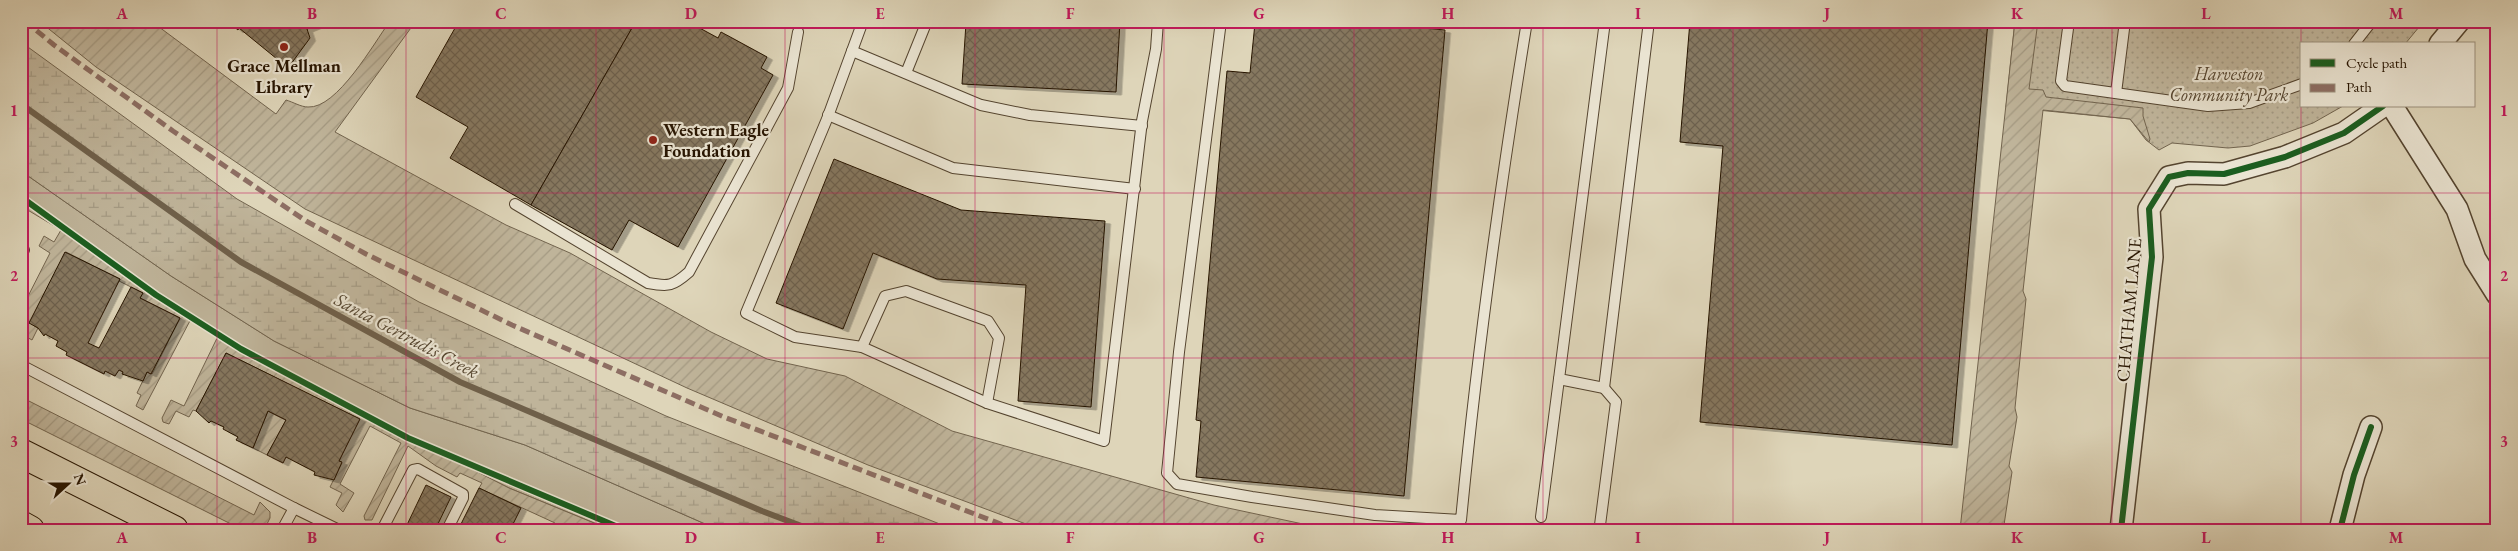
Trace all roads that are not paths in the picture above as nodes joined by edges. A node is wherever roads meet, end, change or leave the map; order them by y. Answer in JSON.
{"nodes":[{"id":1,"x":863,"y":21,"type":"edge"},
{"id":2,"x":927,"y":21,"type":"edge"},
{"id":3,"x":1158,"y":21,"type":"edge"},
{"id":4,"x":1221,"y":21,"type":"edge"},
{"id":5,"x":1527,"y":21,"type":"edge"},
{"id":6,"x":1605,"y":21,"type":"edge"},
{"id":7,"x":1649,"y":21,"type":"edge"},
{"id":8,"x":2069,"y":21,"type":"edge"},
{"id":9,"x":2125,"y":21,"type":"edge"},
{"id":10,"x":2372,"y":21,"type":"edge"},
{"id":11,"x":2460,"y":21,"type":"edge"},
{"id":12,"x":798,"y":32,"type":"dead end"},
{"id":13,"x":2356,"y":42,"type":"edge"},
{"id":14,"x":2442,"y":42,"type":"edge"},
{"id":15,"x":852,"y":50,"type":"junction"},
{"id":16,"x":906,"y":74,"type":"junction"},
{"id":17,"x":2300,"y":85,"type":"edge"},
{"id":18,"x":2116,"y":92,"type":"junction"},
{"id":19,"x":2380,"y":108,"type":"edge"},
{"id":20,"x":2393,"y":108,"type":"edge"},
{"id":21,"x":828,"y":115,"type":"junction"},
{"id":22,"x":1142,"y":126,"type":"junction"},
{"id":23,"x":1135,"y":189,"type":"junction"},
{"id":24,"x":515,"y":204,"type":"dead end"},
{"id":25,"x":21,"y":248,"type":"edge"},
{"id":26,"x":21,"y":255,"type":"edge"},
{"id":27,"x":2497,"y":294,"type":"edge"},
{"id":28,"x":862,"y":347,"type":"junction"},
{"id":29,"x":21,"y":366,"type":"edge"},
{"id":30,"x":1559,"y":380,"type":"junction"},
{"id":31,"x":1604,"y":388,"type":"junction"},
{"id":32,"x":987,"y":403,"type":"junction"},
{"id":33,"x":2371,"y":427,"type":"dead end"},
{"id":34,"x":21,"y":453,"type":"edge"},
{"id":35,"x":294,"y":508,"type":"junction"},
{"id":36,"x":1541,"y":517,"type":"dead end"},
{"id":37,"x":21,"y":525,"type":"edge"},
{"id":38,"x":1600,"y":525,"type":"dead end"},
{"id":39,"x":30,"y":530,"type":"edge"},
{"id":40,"x":174,"y":530,"type":"edge"},
{"id":41,"x":282,"y":530,"type":"edge"},
{"id":42,"x":339,"y":530,"type":"edge"},
{"id":43,"x":382,"y":530,"type":"edge"},
{"id":44,"x":447,"y":530,"type":"edge"},
{"id":45,"x":2121,"y":530,"type":"edge"},
{"id":46,"x":2340,"y":530,"type":"edge"}],
"edges":[{"from":1,"to":15,"type":"lane"},
{"from":2,"to":16,"type":"lane"},
{"from":3,"to":22,"type":"lane"},
{"from":4,"to":5,"type":"lane"},
{"from":6,"to":30,"type":"lane"},
{"from":7,"to":31,"type":"lane"},
{"from":8,"to":18,"type":"lane"},
{"from":9,"to":18,"type":"lane"},
{"from":10,"to":13,"type":"lane"},
{"from":11,"to":14,"type":"street"},
{"from":12,"to":24,"type":"lane"},
{"from":15,"to":16,"type":"lane"},
{"from":15,"to":21,"type":"lane"},
{"from":16,"to":22,"type":"lane"},
{"from":17,"to":18,"type":"lane"},
{"from":19,"to":45,"type":"street","name":"CHATHAM LANE"},
{"from":20,"to":27,"type":"street"},
{"from":21,"to":23,"type":"lane"},
{"from":21,"to":28,"type":"lane"},
{"from":22,"to":23,"type":"lane"},
{"from":23,"to":32,"type":"lane"},
{"from":25,"to":26,"type":"lane"},
{"from":28,"to":32,"type":"lane"},
{"from":28,"to":32,"type":"lane"},
{"from":29,"to":35,"type":"lane"},
{"from":30,"to":31,"type":"lane"},
{"from":30,"to":36,"type":"lane"},
{"from":31,"to":38,"type":"lane"},
{"from":33,"to":46,"type":"street"},
{"from":34,"to":40,"type":"main road"},
{"from":35,"to":41,"type":"lane"},
{"from":35,"to":42,"type":"lane"},
{"from":37,"to":39,"type":"main road"},
{"from":43,"to":44,"type":"lane"}]}
